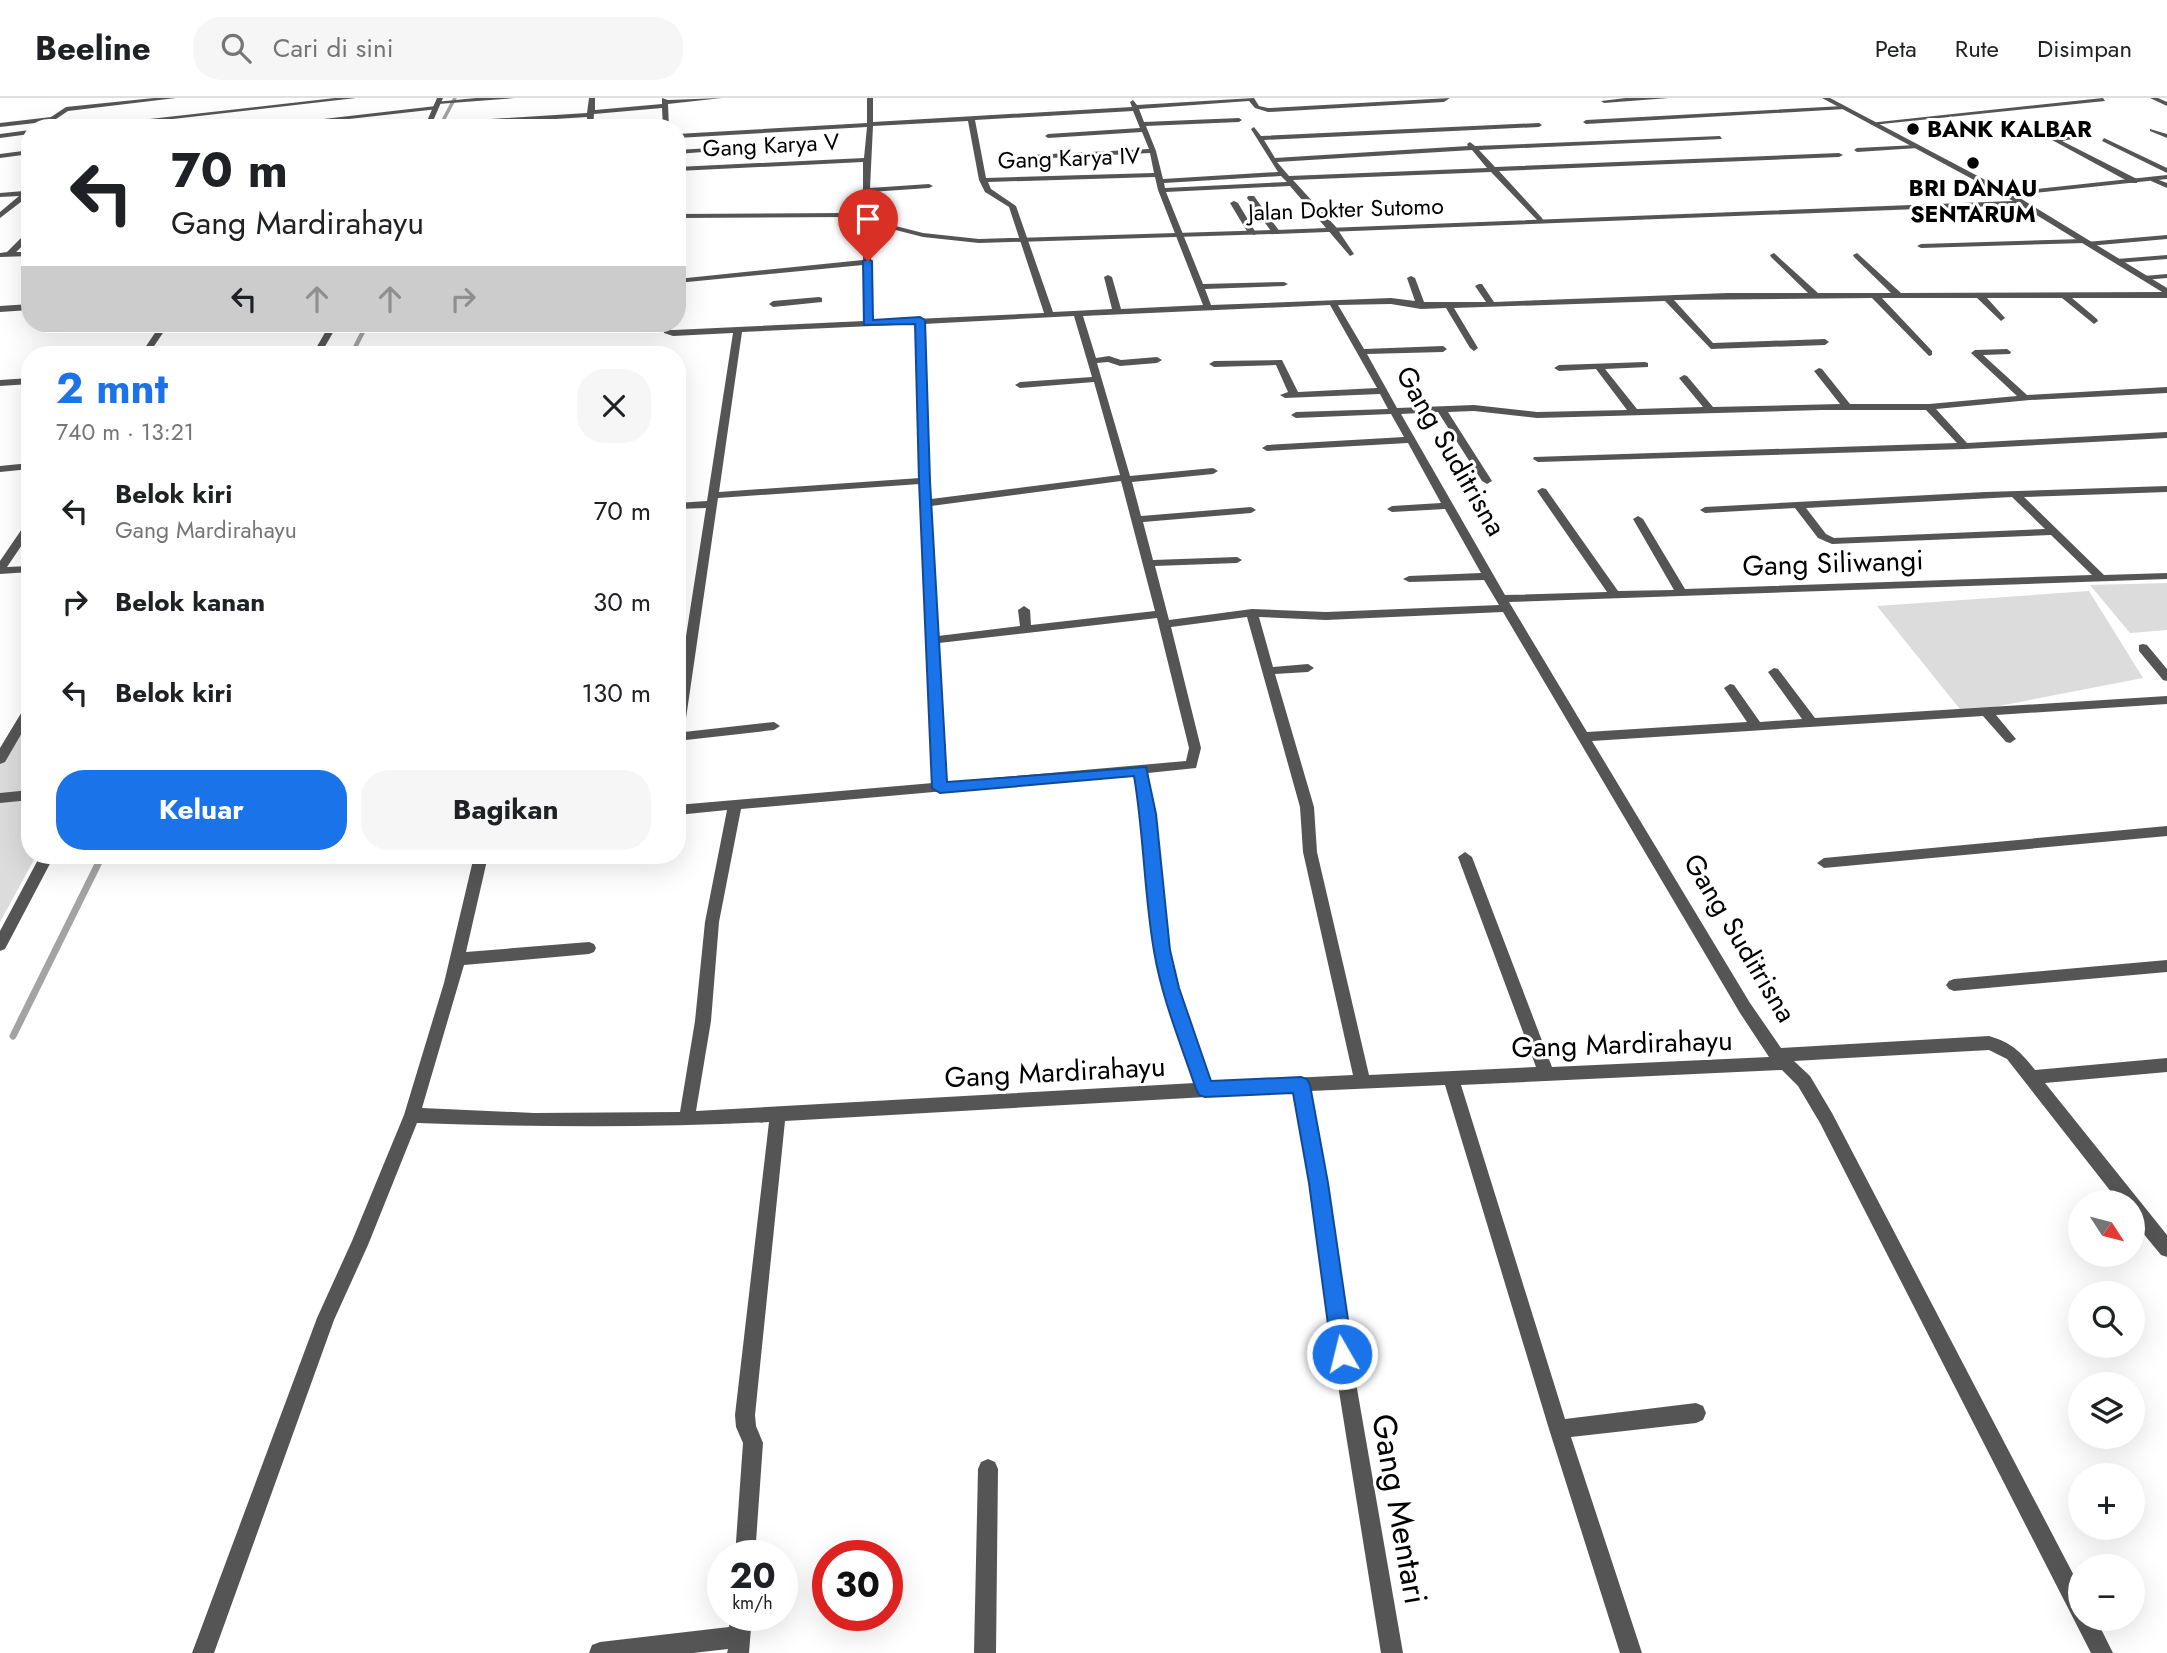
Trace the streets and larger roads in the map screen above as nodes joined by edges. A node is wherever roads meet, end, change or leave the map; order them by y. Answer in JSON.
{"nodes":[{"id":1,"x":173,"y":98,"type":"edge"},
{"id":2,"x":353,"y":98,"type":"edge"},
{"id":3,"x":512,"y":98,"type":"edge"},
{"id":4,"x":593,"y":98,"type":"edge"},
{"id":5,"x":719,"y":98,"type":"edge"},
{"id":6,"x":870,"y":98,"type":"edge"},
{"id":7,"x":1132,"y":98,"type":"edge"},
{"id":8,"x":1447,"y":98,"type":"edge"},
{"id":9,"x":1666,"y":98,"type":"edge"},
{"id":10,"x":1825,"y":98,"type":"edge"},
{"id":11,"x":2153,"y":98,"type":"edge"},
{"id":12,"x":1251,"y":99,"type":"edge"},
{"id":13,"x":2103,"y":100,"type":"dead end"},
{"id":14,"x":1604,"y":101,"type":"dead end"},
{"id":15,"x":664,"y":102,"type":"edge"},
{"id":16,"x":438,"y":103,"type":"edge"},
{"id":17,"x":2167,"y":104,"type":"edge"},
{"id":18,"x":1135,"y":108,"type":"junction"},
{"id":19,"x":1843,"y":108,"type":"junction"},
{"id":20,"x":589,"y":114,"type":"junction"},
{"id":21,"x":47,"y":119,"type":"edge"},
{"id":22,"x":157,"y":119,"type":"edge"},
{"id":23,"x":316,"y":119,"type":"edge"},
{"id":24,"x":527,"y":119,"type":"edge"},
{"id":25,"x":589,"y":119,"type":"edge"},
{"id":26,"x":971,"y":119,"type":"junction"},
{"id":27,"x":1240,"y":120,"type":"dead end"},
{"id":28,"x":21,"y":122,"type":"edge"},
{"id":29,"x":1586,"y":122,"type":"dead end"},
{"id":30,"x":1872,"y":124,"type":"junction"},
{"id":31,"x":0,"y":125,"type":"edge"},
{"id":32,"x":870,"y":125,"type":"junction"},
{"id":33,"x":1539,"y":125,"type":"dead end"},
{"id":34,"x":1144,"y":127,"type":"junction"},
{"id":35,"x":1254,"y":129,"type":"dead end"},
{"id":36,"x":1457,"y":129,"type":"junction"},
{"id":37,"x":2152,"y":130,"type":"dead end"},
{"id":38,"x":21,"y":133,"type":"edge"},
{"id":39,"x":686,"y":135,"type":"edge"},
{"id":40,"x":0,"y":136,"type":"edge"},
{"id":41,"x":1048,"y":136,"type":"dead end"},
{"id":42,"x":2080,"y":136,"type":"dead end"},
{"id":43,"x":2167,"y":136,"type":"edge"},
{"id":44,"x":1259,"y":138,"type":"junction"},
{"id":45,"x":1720,"y":138,"type":"dead end"},
{"id":46,"x":2104,"y":140,"type":"dead end"},
{"id":47,"x":1916,"y":147,"type":"junction"},
{"id":48,"x":1473,"y":148,"type":"junction"},
{"id":49,"x":727,"y":149,"type":"dead end"},
{"id":50,"x":1857,"y":150,"type":"dead end"},
{"id":51,"x":686,"y":151,"type":"edge"},
{"id":52,"x":1153,"y":151,"type":"junction"},
{"id":53,"x":21,"y":153,"type":"edge"},
{"id":54,"x":1839,"y":155,"type":"dead end"},
{"id":55,"x":0,"y":156,"type":"edge"},
{"id":56,"x":1031,"y":158,"type":"dead end"},
{"id":57,"x":867,"y":160,"type":"junction"},
{"id":58,"x":1272,"y":160,"type":"junction"},
{"id":59,"x":686,"y":169,"type":"edge"},
{"id":60,"x":1492,"y":170,"type":"junction"},
{"id":61,"x":2167,"y":171,"type":"edge"},
{"id":62,"x":2167,"y":177,"type":"edge"},
{"id":63,"x":1158,"y":178,"type":"junction"},
{"id":64,"x":1288,"y":178,"type":"junction"},
{"id":65,"x":2154,"y":179,"type":"junction"},
{"id":66,"x":983,"y":180,"type":"junction"},
{"id":67,"x":2134,"y":181,"type":"junction"},
{"id":68,"x":929,"y":186,"type":"dead end"},
{"id":69,"x":2167,"y":186,"type":"edge"},
{"id":70,"x":868,"y":190,"type":"junction"},
{"id":71,"x":1162,"y":190,"type":"junction"},
{"id":72,"x":21,"y":193,"type":"edge"},
{"id":73,"x":2007,"y":194,"type":"junction"},
{"id":74,"x":0,"y":195,"type":"edge"},
{"id":75,"x":1251,"y":198,"type":"dead end"},
{"id":76,"x":21,"y":199,"type":"edge"},
{"id":77,"x":1234,"y":203,"type":"dead end"},
{"id":78,"x":2020,"y":203,"type":"junction"},
{"id":79,"x":0,"y":216,"type":"edge"},
{"id":80,"x":686,"y":216,"type":"edge"},
{"id":81,"x":868,"y":219,"type":"junction"},
{"id":82,"x":1539,"y":220,"type":"junction"},
{"id":83,"x":1333,"y":229,"type":"junction"},
{"id":84,"x":1276,"y":232,"type":"junction"},
{"id":85,"x":1252,"y":233,"type":"junction"},
{"id":86,"x":1180,"y":234,"type":"junction"},
{"id":87,"x":2167,"y":237,"type":"edge"},
{"id":88,"x":1021,"y":239,"type":"junction"},
{"id":89,"x":21,"y":242,"type":"edge"},
{"id":90,"x":2086,"y":242,"type":"junction"},
{"id":91,"x":1921,"y":246,"type":"dead end"},
{"id":92,"x":1350,"y":254,"type":"dead end"},
{"id":93,"x":5,"y":255,"type":"edge"},
{"id":94,"x":1857,"y":255,"type":"dead end"},
{"id":95,"x":1774,"y":256,"type":"dead end"},
{"id":96,"x":2167,"y":257,"type":"edge"},
{"id":97,"x":868,"y":261,"type":"junction"},
{"id":98,"x":2117,"y":261,"type":"junction"},
{"id":99,"x":2167,"y":276,"type":"edge"},
{"id":100,"x":1108,"y":277,"type":"dead end"},
{"id":101,"x":1411,"y":278,"type":"dead end"},
{"id":102,"x":2144,"y":278,"type":"junction"},
{"id":103,"x":686,"y":280,"type":"edge"},
{"id":104,"x":1284,"y":284,"type":"dead end"},
{"id":105,"x":1247,"y":286,"type":"junction"},
{"id":106,"x":1479,"y":286,"type":"dead end"},
{"id":107,"x":1200,"y":287,"type":"junction"},
{"id":108,"x":774,"y":292,"type":"dead end"},
{"id":109,"x":2167,"y":293,"type":"edge"},
{"id":110,"x":1816,"y":296,"type":"junction"},
{"id":111,"x":1875,"y":296,"type":"junction"},
{"id":112,"x":1899,"y":296,"type":"junction"},
{"id":113,"x":1980,"y":296,"type":"junction"},
{"id":114,"x":2065,"y":296,"type":"junction"},
{"id":115,"x":1667,"y":298,"type":"junction"},
{"id":116,"x":819,"y":300,"type":"dead end"},
{"id":117,"x":1333,"y":303,"type":"junction"},
{"id":118,"x":1491,"y":303,"type":"junction"},
{"id":119,"x":773,"y":304,"type":"junction"},
{"id":120,"x":1251,"y":305,"type":"junction"},
{"id":121,"x":1448,"y":305,"type":"junction"},
{"id":122,"x":1421,"y":306,"type":"junction"},
{"id":123,"x":1208,"y":307,"type":"junction"},
{"id":124,"x":21,"y":308,"type":"edge"},
{"id":125,"x":0,"y":309,"type":"edge"},
{"id":126,"x":1117,"y":311,"type":"junction"},
{"id":127,"x":1077,"y":312,"type":"junction"},
{"id":128,"x":1049,"y":314,"type":"junction"},
{"id":129,"x":2001,"y":318,"type":"dead end"},
{"id":130,"x":920,"y":320,"type":"junction"},
{"id":131,"x":2094,"y":321,"type":"dead end"},
{"id":132,"x":868,"y":323,"type":"junction"},
{"id":133,"x":772,"y":328,"type":"junction"},
{"id":134,"x":738,"y":330,"type":"junction"},
{"id":135,"x":686,"y":332,"type":"edge"},
{"id":136,"x":1825,"y":342,"type":"dead end"},
{"id":137,"x":1474,"y":348,"type":"dead end"},
{"id":138,"x":1443,"y":349,"type":"dead end"},
{"id":139,"x":1359,"y":352,"type":"junction"},
{"id":140,"x":2007,"y":352,"type":"dead end"},
{"id":141,"x":1929,"y":353,"type":"dead end"},
{"id":142,"x":1157,"y":360,"type":"dead end"},
{"id":143,"x":1092,"y":361,"type":"junction"},
{"id":144,"x":1214,"y":364,"type":"dead end"},
{"id":145,"x":1645,"y":365,"type":"dead end"},
{"id":146,"x":1599,"y":367,"type":"junction"},
{"id":147,"x":1559,"y":368,"type":"dead end"},
{"id":148,"x":1819,"y":371,"type":"dead end"},
{"id":149,"x":1684,"y":377,"type":"dead end"},
{"id":150,"x":1097,"y":379,"type":"junction"},
{"id":151,"x":21,"y":382,"type":"edge"},
{"id":152,"x":0,"y":383,"type":"edge"},
{"id":153,"x":1020,"y":385,"type":"dead end"},
{"id":154,"x":2167,"y":390,"type":"edge"},
{"id":155,"x":1381,"y":391,"type":"junction"},
{"id":156,"x":2025,"y":398,"type":"junction"},
{"id":157,"x":1847,"y":407,"type":"junction"},
{"id":158,"x":1929,"y":407,"type":"junction"},
{"id":159,"x":1441,"y":410,"type":"junction"},
{"id":160,"x":1709,"y":410,"type":"junction"},
{"id":161,"x":1393,"y":411,"type":"junction"},
{"id":162,"x":1634,"y":412,"type":"junction"},
{"id":163,"x":1296,"y":415,"type":"dead end"},
{"id":164,"x":2167,"y":435,"type":"edge"},
{"id":165,"x":1410,"y":440,"type":"junction"},
{"id":166,"x":1965,"y":446,"type":"junction"},
{"id":167,"x":1266,"y":449,"type":"dead end"},
{"id":168,"x":1538,"y":459,"type":"dead end"},
{"id":169,"x":21,"y":467,"type":"edge"},
{"id":170,"x":0,"y":469,"type":"edge"},
{"id":171,"x":1213,"y":471,"type":"dead end"},
{"id":172,"x":1126,"y":478,"type":"junction"},
{"id":173,"x":925,"y":481,"type":"junction"},
{"id":174,"x":1487,"y":481,"type":"dead end"},
{"id":175,"x":2167,"y":489,"type":"edge"},
{"id":176,"x":1542,"y":491,"type":"dead end"},
{"id":177,"x":2015,"y":494,"type":"junction"},
{"id":178,"x":713,"y":500,"type":"junction"},
{"id":179,"x":927,"y":503,"type":"junction"},
{"id":180,"x":686,"y":504,"type":"edge"},
{"id":181,"x":1798,"y":505,"type":"junction"},
{"id":182,"x":1448,"y":506,"type":"junction"},
{"id":183,"x":1392,"y":509,"type":"dead end"},
{"id":184,"x":1251,"y":510,"type":"dead end"},
{"id":185,"x":1705,"y":510,"type":"dead end"},
{"id":186,"x":1138,"y":519,"type":"junction"},
{"id":187,"x":1638,"y":519,"type":"dead end"},
{"id":188,"x":2053,"y":532,"type":"junction"},
{"id":189,"x":21,"y":538,"type":"edge"},
{"id":190,"x":1237,"y":560,"type":"dead end"},
{"id":191,"x":1149,"y":563,"type":"junction"},
{"id":192,"x":21,"y":569,"type":"edge"},
{"id":193,"x":0,"y":570,"type":"edge"},
{"id":194,"x":1489,"y":576,"type":"junction"},
{"id":195,"x":2167,"y":576,"type":"edge"},
{"id":196,"x":2101,"y":578,"type":"junction"},
{"id":197,"x":1409,"y":579,"type":"dead end"},
{"id":198,"x":1682,"y":593,"type":"junction"},
{"id":199,"x":1615,"y":595,"type":"junction"},
{"id":200,"x":1503,"y":603,"type":"junction"},
{"id":201,"x":1024,"y":610,"type":"dead end"},
{"id":202,"x":1252,"y":613,"type":"junction"},
{"id":203,"x":1163,"y":619,"type":"junction"},
{"id":204,"x":1026,"y":629,"type":"junction"},
{"id":205,"x":932,"y":640,"type":"junction"},
{"id":206,"x":2143,"y":648,"type":"dead end"},
{"id":207,"x":686,"y":664,"type":"edge"},
{"id":208,"x":1308,"y":668,"type":"dead end"},
{"id":209,"x":1269,"y":671,"type":"junction"},
{"id":210,"x":1774,"y":672,"type":"dead end"},
{"id":211,"x":2167,"y":677,"type":"edge"},
{"id":212,"x":1731,"y":688,"type":"dead end"},
{"id":213,"x":2167,"y":700,"type":"edge"},
{"id":214,"x":1986,"y":711,"type":"junction"},
{"id":215,"x":21,"y":723,"type":"edge"},
{"id":216,"x":1812,"y":723,"type":"junction"},
{"id":217,"x":774,"y":726,"type":"dead end"},
{"id":218,"x":1758,"y":727,"type":"junction"},
{"id":219,"x":686,"y":735,"type":"edge"},
{"id":220,"x":1584,"y":737,"type":"junction"},
{"id":221,"x":2010,"y":739,"type":"dead end"},
{"id":222,"x":0,"y":759,"type":"edge"},
{"id":223,"x":1141,"y":771,"type":"junction"},
{"id":224,"x":940,"y":788,"type":"junction"},
{"id":225,"x":21,"y":796,"type":"edge"},
{"id":226,"x":0,"y":798,"type":"edge"},
{"id":227,"x":735,"y":806,"type":"junction"},
{"id":228,"x":686,"y":809,"type":"edge"},
{"id":229,"x":2167,"y":831,"type":"edge"},
{"id":230,"x":1465,"y":857,"type":"dead end"},
{"id":231,"x":1824,"y":863,"type":"dead end"},
{"id":232,"x":43,"y":864,"type":"edge"},
{"id":233,"x":479,"y":864,"type":"edge"},
{"id":234,"x":0,"y":946,"type":"edge"},
{"id":235,"x":589,"y":948,"type":"dead end"},
{"id":236,"x":458,"y":959,"type":"junction"},
{"id":237,"x":2167,"y":966,"type":"edge"},
{"id":238,"x":1955,"y":985,"type":"dead end"},
{"id":239,"x":1782,"y":1059,"type":"junction"},
{"id":240,"x":2167,"y":1065,"type":"edge"},
{"id":241,"x":1546,"y":1073,"type":"junction"},
{"id":242,"x":2030,"y":1077,"type":"junction"},
{"id":243,"x":1451,"y":1078,"type":"junction"},
{"id":244,"x":1363,"y":1082,"type":"junction"},
{"id":245,"x":1301,"y":1085,"type":"junction"},
{"id":246,"x":1205,"y":1089,"type":"junction"},
{"id":247,"x":778,"y":1114,"type":"junction"},
{"id":248,"x":412,"y":1115,"type":"junction"},
{"id":249,"x":687,"y":1119,"type":"junction"},
{"id":250,"x":2119,"y":1190,"type":"edge"},
{"id":251,"x":2146,"y":1223,"type":"edge"},
{"id":252,"x":2167,"y":1249,"type":"edge"},
{"id":253,"x":1696,"y":1413,"type":"dead end"},
{"id":254,"x":1559,"y":1429,"type":"junction"},
{"id":255,"x":988,"y":1469,"type":"dead end"},
{"id":256,"x":746,"y":1540,"type":"edge"},
{"id":257,"x":2068,"y":1586,"type":"edge"},
{"id":258,"x":2091,"y":1631,"type":"edge"},
{"id":259,"x":739,"y":1635,"type":"edge"},
{"id":260,"x":660,"y":1649,"type":"edge"},
{"id":261,"x":203,"y":1653,"type":"edge"},
{"id":262,"x":600,"y":1653,"type":"edge"},
{"id":263,"x":985,"y":1653,"type":"edge"},
{"id":264,"x":1392,"y":1653,"type":"edge"},
{"id":265,"x":1631,"y":1653,"type":"edge"},
{"id":266,"x":2102,"y":1653,"type":"edge"}],
"edges":[{"from":1,"to":21,"type":"street"},
{"from":2,"to":22,"type":"street"},
{"from":3,"to":16,"type":"street"},
{"from":4,"to":20,"type":"street"},
{"from":5,"to":15,"type":"street"},
{"from":6,"to":32,"type":"street"},
{"from":7,"to":18,"type":"street"},
{"from":8,"to":12,"type":"street"},
{"from":9,"to":14,"type":"street"},
{"from":10,"to":19,"type":"street"},
{"from":11,"to":17,"type":"street"},
{"from":12,"to":18,"type":"street"},
{"from":13,"to":30,"type":"street"},
{"from":15,"to":20,"type":"street"},
{"from":16,"to":23,"type":"street"},
{"from":18,"to":26,"type":"street"},
{"from":18,"to":34,"type":"street"},
{"from":19,"to":29,"type":"street"},
{"from":19,"to":30,"type":"street"},
{"from":20,"to":24,"type":"street"},
{"from":20,"to":25,"type":"street"},
{"from":26,"to":32,"type":"street"},
{"from":26,"to":66,"type":"street"},
{"from":27,"to":34,"type":"street"},
{"from":28,"to":31,"type":"street"},
{"from":30,"to":47,"type":"street"},
{"from":32,"to":39,"type":"street"},
{"from":32,"to":57,"type":"street"},
{"from":33,"to":36,"type":"street"},
{"from":34,"to":41,"type":"street"},
{"from":34,"to":52,"type":"street"},
{"from":35,"to":44,"type":"street"},
{"from":36,"to":44,"type":"street"},
{"from":36,"to":48,"type":"street"},
{"from":37,"to":43,"type":"street"},
{"from":38,"to":40,"type":"street"},
{"from":42,"to":67,"type":"street"},
{"from":44,"to":58,"type":"street"},
{"from":45,"to":48,"type":"street"},
{"from":46,"to":61,"type":"street"},
{"from":47,"to":50,"type":"street"},
{"from":47,"to":73,"type":"street"},
{"from":48,"to":58,"type":"street"},
{"from":48,"to":60,"type":"street"},
{"from":49,"to":51,"type":"street"},
{"from":52,"to":56,"type":"street"},
{"from":52,"to":63,"type":"street"},
{"from":53,"to":55,"type":"street"},
{"from":54,"to":60,"type":"street"},
{"from":57,"to":59,"type":"street","name":"Gang Karya V"},
{"from":57,"to":70,"type":"street"},
{"from":58,"to":64,"type":"street"},
{"from":60,"to":64,"type":"street"},
{"from":60,"to":82,"type":"street"},
{"from":62,"to":65,"type":"street"},
{"from":63,"to":64,"type":"street","name":"Gang Karya IV"},
{"from":63,"to":66,"type":"street","name":"Gang Karya IV"},
{"from":63,"to":71,"type":"street"},
{"from":64,"to":71,"type":"street"},
{"from":64,"to":83,"type":"street"},
{"from":65,"to":67,"type":"street"},
{"from":65,"to":69,"type":"street"},
{"from":66,"to":88,"type":"street"},
{"from":67,"to":73,"type":"street"},
{"from":68,"to":70,"type":"street"},
{"from":70,"to":81,"type":"street"},
{"from":71,"to":86,"type":"street"},
{"from":72,"to":74,"type":"street"},
{"from":73,"to":78,"type":"street"},
{"from":75,"to":84,"type":"street"},
{"from":76,"to":79,"type":"street"},
{"from":77,"to":85,"type":"street"},
{"from":78,"to":82,"type":"street","name":"Jalan Dokter Sutomo"},
{"from":78,"to":90,"type":"street"},
{"from":80,"to":81,"type":"street","name":"Jalan Dokter Sutomo"},
{"from":81,"to":88,"type":"street","name":"Jalan Dokter Sutomo"},
{"from":81,"to":97,"type":"street"},
{"from":82,"to":83,"type":"street","name":"Jalan Dokter Sutomo"},
{"from":83,"to":84,"type":"street","name":"Jalan Dokter Sutomo"},
{"from":83,"to":92,"type":"street"},
{"from":84,"to":85,"type":"street","name":"Jalan Dokter Sutomo"},
{"from":85,"to":86,"type":"street","name":"Jalan Dokter Sutomo"},
{"from":86,"to":88,"type":"street","name":"Jalan Dokter Sutomo"},
{"from":86,"to":107,"type":"street"},
{"from":87,"to":90,"type":"street"},
{"from":88,"to":128,"type":"street"},
{"from":89,"to":93,"type":"street"},
{"from":90,"to":91,"type":"street"},
{"from":90,"to":98,"type":"street"},
{"from":94,"to":112,"type":"street"},
{"from":95,"to":110,"type":"street"},
{"from":96,"to":98,"type":"street"},
{"from":97,"to":103,"type":"street"},
{"from":97,"to":132,"type":"street"},
{"from":98,"to":102,"type":"street"},
{"from":99,"to":102,"type":"street"},
{"from":100,"to":126,"type":"street"},
{"from":101,"to":122,"type":"street"},
{"from":102,"to":109,"type":"street"},
{"from":104,"to":105,"type":"street"},
{"from":105,"to":107,"type":"street"},
{"from":105,"to":120,"type":"street"},
{"from":106,"to":118,"type":"street"},
{"from":107,"to":123,"type":"street"},
{"from":108,"to":119,"type":"street"},
{"from":109,"to":114,"type":"street"},
{"from":110,"to":111,"type":"street"},
{"from":110,"to":115,"type":"street"},
{"from":111,"to":112,"type":"street"},
{"from":111,"to":141,"type":"street"},
{"from":112,"to":113,"type":"street"},
{"from":113,"to":114,"type":"street"},
{"from":113,"to":129,"type":"street"},
{"from":114,"to":131,"type":"street"},
{"from":115,"to":118,"type":"street"},
{"from":115,"to":136,"type":"street"},
{"from":116,"to":119,"type":"street"},
{"from":117,"to":120,"type":"street"},
{"from":117,"to":122,"type":"street"},
{"from":117,"to":139,"type":"street","name":"Gang Suditrisna"},
{"from":118,"to":121,"type":"street"},
{"from":119,"to":133,"type":"street"},
{"from":120,"to":123,"type":"street"},
{"from":121,"to":122,"type":"street"},
{"from":121,"to":137,"type":"street"},
{"from":123,"to":126,"type":"street"},
{"from":124,"to":125,"type":"street"},
{"from":126,"to":127,"type":"street"},
{"from":127,"to":128,"type":"street"},
{"from":127,"to":143,"type":"street"},
{"from":128,"to":130,"type":"street"},
{"from":130,"to":132,"type":"street"},
{"from":130,"to":173,"type":"street"},
{"from":132,"to":133,"type":"street"},
{"from":133,"to":134,"type":"street"},
{"from":134,"to":135,"type":"street"},
{"from":134,"to":178,"type":"street"},
{"from":138,"to":139,"type":"street"},
{"from":139,"to":155,"type":"street","name":"Gang Suditrisna"},
{"from":140,"to":156,"type":"street"},
{"from":142,"to":143,"type":"street"},
{"from":143,"to":150,"type":"street"},
{"from":144,"to":155,"type":"street"},
{"from":145,"to":146,"type":"street"},
{"from":146,"to":147,"type":"street"},
{"from":146,"to":162,"type":"street"},
{"from":148,"to":157,"type":"street"},
{"from":149,"to":160,"type":"street"},
{"from":150,"to":153,"type":"street"},
{"from":150,"to":172,"type":"street"},
{"from":151,"to":152,"type":"street"},
{"from":154,"to":156,"type":"street"},
{"from":155,"to":161,"type":"street","name":"Gang Suditrisna"},
{"from":156,"to":158,"type":"street"},
{"from":157,"to":158,"type":"street"},
{"from":157,"to":160,"type":"street"},
{"from":158,"to":166,"type":"street"},
{"from":159,"to":161,"type":"street"},
{"from":159,"to":162,"type":"street"},
{"from":159,"to":174,"type":"street"},
{"from":160,"to":162,"type":"street"},
{"from":161,"to":163,"type":"street"},
{"from":161,"to":165,"type":"street","name":"Gang Suditrisna"},
{"from":164,"to":166,"type":"street"},
{"from":165,"to":167,"type":"street"},
{"from":165,"to":182,"type":"street","name":"Gang Suditrisna"},
{"from":166,"to":168,"type":"street"},
{"from":169,"to":170,"type":"street"},
{"from":171,"to":172,"type":"street"},
{"from":172,"to":179,"type":"street"},
{"from":172,"to":186,"type":"street"},
{"from":173,"to":178,"type":"street"},
{"from":173,"to":179,"type":"street"},
{"from":175,"to":177,"type":"street"},
{"from":176,"to":199,"type":"street"},
{"from":177,"to":181,"type":"street"},
{"from":177,"to":188,"type":"street"},
{"from":178,"to":180,"type":"street"},
{"from":178,"to":207,"type":"street"},
{"from":179,"to":205,"type":"street"},
{"from":181,"to":185,"type":"street"},
{"from":181,"to":188,"type":"street"},
{"from":182,"to":183,"type":"street"},
{"from":182,"to":194,"type":"street","name":"Gang Suditrisna"},
{"from":184,"to":186,"type":"street"},
{"from":186,"to":191,"type":"street"},
{"from":187,"to":198,"type":"street"},
{"from":188,"to":196,"type":"street"},
{"from":189,"to":193,"type":"street"},
{"from":190,"to":191,"type":"street"},
{"from":191,"to":203,"type":"street"},
{"from":192,"to":193,"type":"street"},
{"from":194,"to":197,"type":"street"},
{"from":194,"to":200,"type":"street","name":"Gang Suditrisna"},
{"from":195,"to":196,"type":"street","name":"Gang Siliwangi"},
{"from":196,"to":198,"type":"street","name":"Gang Siliwangi"},
{"from":198,"to":199,"type":"street","name":"Gang Siliwangi"},
{"from":199,"to":200,"type":"street","name":"Gang Siliwangi"},
{"from":200,"to":202,"type":"street","name":"Gang Siliwangi"},
{"from":200,"to":220,"type":"street","name":"Gang Suditrisna"},
{"from":201,"to":204,"type":"street"},
{"from":202,"to":203,"type":"street","name":"Gang Siliwangi"},
{"from":202,"to":209,"type":"street"},
{"from":203,"to":204,"type":"street","name":"Gang Siliwangi"},
{"from":203,"to":223,"type":"street"},
{"from":204,"to":205,"type":"street","name":"Gang Siliwangi"},
{"from":205,"to":224,"type":"street"},
{"from":206,"to":211,"type":"street"},
{"from":208,"to":209,"type":"street"},
{"from":209,"to":244,"type":"street"},
{"from":210,"to":216,"type":"street"},
{"from":212,"to":218,"type":"street"},
{"from":213,"to":214,"type":"street"},
{"from":214,"to":216,"type":"street"},
{"from":214,"to":221,"type":"street"},
{"from":215,"to":222,"type":"street"},
{"from":216,"to":218,"type":"street"},
{"from":217,"to":219,"type":"street"},
{"from":218,"to":220,"type":"street"},
{"from":220,"to":239,"type":"street","name":"Gang Suditrisna"},
{"from":223,"to":224,"type":"street"},
{"from":223,"to":246,"type":"street"},
{"from":224,"to":227,"type":"street"},
{"from":225,"to":226,"type":"street"},
{"from":227,"to":228,"type":"street"},
{"from":227,"to":249,"type":"street"},
{"from":229,"to":231,"type":"street"},
{"from":230,"to":241,"type":"street"},
{"from":232,"to":234,"type":"street"},
{"from":233,"to":236,"type":"street"},
{"from":235,"to":236,"type":"street"},
{"from":236,"to":248,"type":"street"},
{"from":237,"to":238,"type":"street"},
{"from":239,"to":241,"type":"street","name":"Gang Mardirahayu"},
{"from":239,"to":242,"type":"street","name":"Gang Mardirahayu"},
{"from":239,"to":257,"type":"street","name":"Gang Suditrisna"},
{"from":240,"to":242,"type":"street"},
{"from":241,"to":243,"type":"street","name":"Gang Mardirahayu"},
{"from":242,"to":250,"type":"street","name":"Gang Mardirahayu"},
{"from":243,"to":244,"type":"street","name":"Gang Mardirahayu"},
{"from":243,"to":254,"type":"street"},
{"from":244,"to":245,"type":"street","name":"Gang Mardirahayu"},
{"from":245,"to":246,"type":"street","name":"Gang Mardirahayu"},
{"from":245,"to":264,"type":"street","name":"Gang Mentari"},
{"from":246,"to":247,"type":"street","name":"Gang Mardirahayu"},
{"from":247,"to":249,"type":"street","name":"Gang Mardirahayu"},
{"from":247,"to":256,"type":"street"},
{"from":248,"to":249,"type":"street","name":"Gang Mardirahayu"},
{"from":248,"to":261,"type":"street"},
{"from":251,"to":252,"type":"street"},
{"from":253,"to":254,"type":"street"},
{"from":254,"to":265,"type":"street"},
{"from":255,"to":263,"type":"street"},
{"from":258,"to":266,"type":"street"},
{"from":259,"to":260,"type":"street"},
{"from":260,"to":262,"type":"street"}]}
